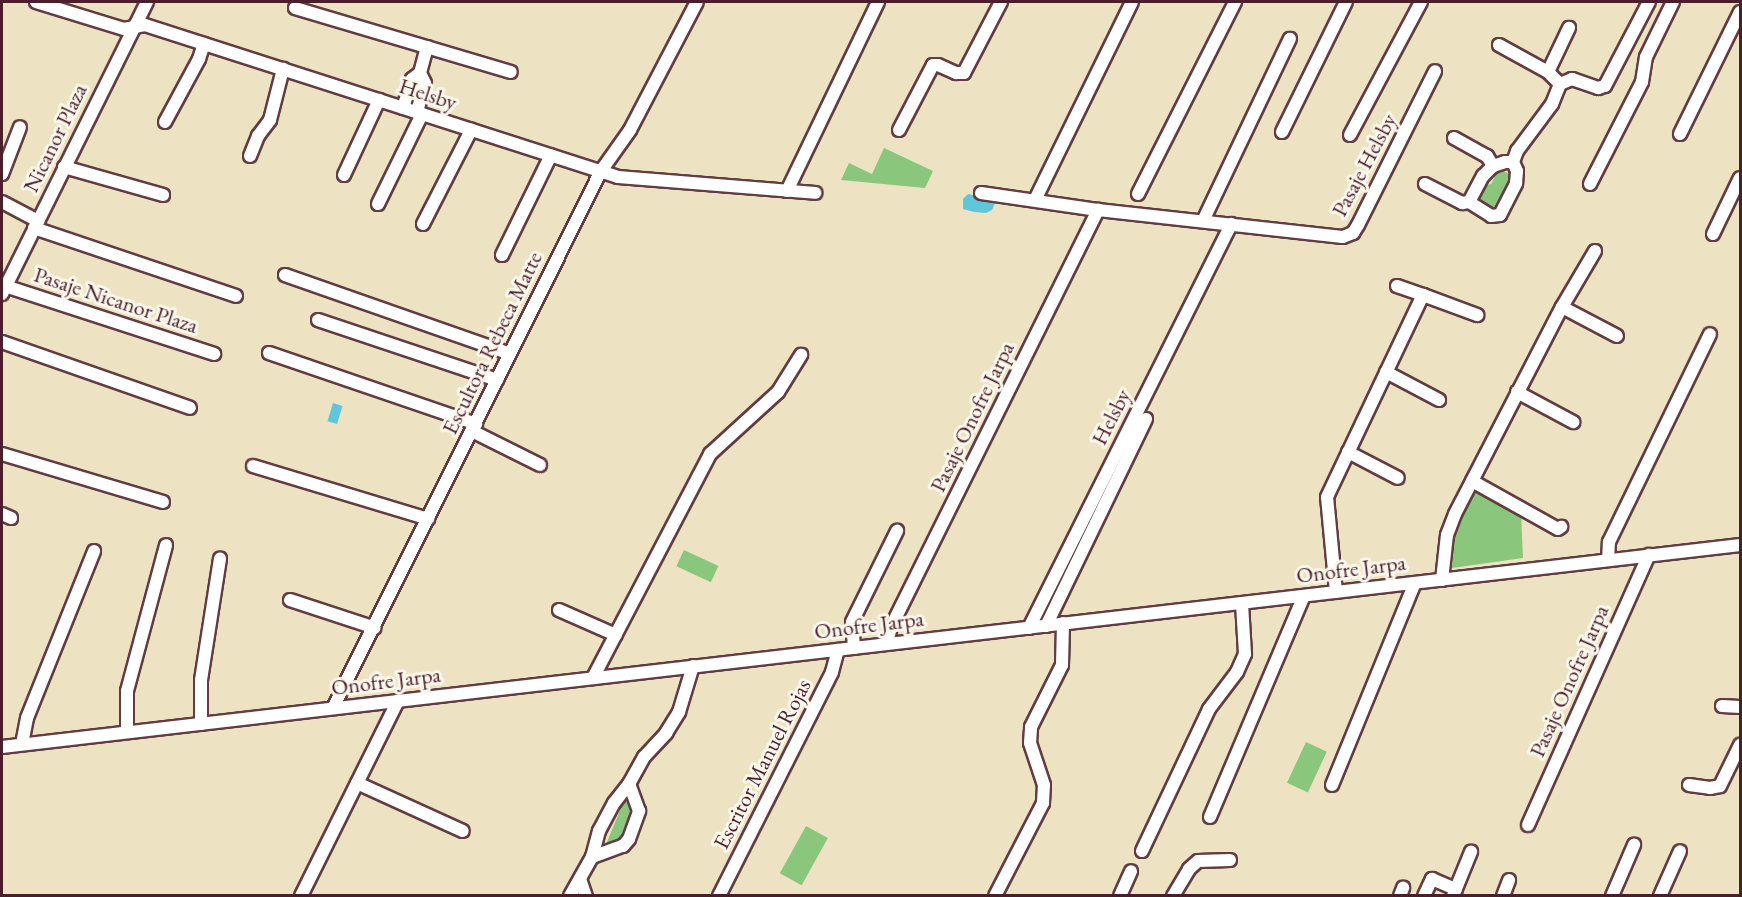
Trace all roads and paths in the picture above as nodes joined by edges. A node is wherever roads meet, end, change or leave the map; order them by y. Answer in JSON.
{"nodes":[{"id":1,"x":36,"y":2,"type":"edge"},
{"id":2,"x":147,"y":2,"type":"edge"},
{"id":3,"x":697,"y":2,"type":"edge"},
{"id":4,"x":878,"y":2,"type":"edge"},
{"id":5,"x":1001,"y":2,"type":"edge"},
{"id":6,"x":1132,"y":2,"type":"edge"},
{"id":7,"x":1234,"y":2,"type":"edge"},
{"id":8,"x":1346,"y":2,"type":"edge"},
{"id":9,"x":1421,"y":2,"type":"edge"},
{"id":10,"x":1649,"y":2,"type":"edge"},
{"id":11,"x":1673,"y":2,"type":"edge"},
{"id":12,"x":295,"y":8,"type":"dead end"},
{"id":13,"x":1740,"y":12,"type":"edge"},
{"id":14,"x":134,"y":27,"type":"junction"},
{"id":15,"x":1569,"y":28,"type":"dead end"},
{"id":16,"x":1290,"y":39,"type":"dead end"},
{"id":17,"x":204,"y":44,"type":"junction"},
{"id":18,"x":1499,"y":45,"type":"dead end"},
{"id":19,"x":427,"y":47,"type":"junction"},
{"id":20,"x":284,"y":69,"type":"junction"},
{"id":21,"x":1435,"y":71,"type":"dead end"},
{"id":22,"x":511,"y":72,"type":"dead end"},
{"id":23,"x":1548,"y":72,"type":"junction"},
{"id":24,"x":420,"y":74,"type":"junction"},
{"id":25,"x":1560,"y":84,"type":"junction"},
{"id":26,"x":379,"y":100,"type":"junction"},
{"id":27,"x":403,"y":108,"type":"junction"},
{"id":28,"x":420,"y":113,"type":"junction"},
{"id":29,"x":165,"y":122,"type":"dead end"},
{"id":30,"x":20,"y":127,"type":"dead end"},
{"id":31,"x":471,"y":130,"type":"junction"},
{"id":32,"x":899,"y":130,"type":"dead end"},
{"id":33,"x":1282,"y":132,"type":"dead end"},
{"id":34,"x":1680,"y":134,"type":"dead end"},
{"id":35,"x":1350,"y":135,"type":"dead end"},
{"id":36,"x":1454,"y":138,"type":"dead end"},
{"id":37,"x":551,"y":155,"type":"junction"},
{"id":38,"x":250,"y":156,"type":"dead end"},
{"id":39,"x":1513,"y":162,"type":"junction"},
{"id":40,"x":1493,"y":166,"type":"junction"},
{"id":41,"x":64,"y":167,"type":"junction"},
{"id":42,"x":601,"y":171,"type":"junction"},
{"id":43,"x":2,"y":174,"type":"edge"},
{"id":44,"x":344,"y":175,"type":"dead end"},
{"id":45,"x":1740,"y":178,"type":"edge"},
{"id":46,"x":1425,"y":184,"type":"dead end"},
{"id":47,"x":1590,"y":184,"type":"dead end"},
{"id":48,"x":787,"y":191,"type":"junction"},
{"id":49,"x":815,"y":193,"type":"dead end"},
{"id":50,"x":981,"y":193,"type":"dead end"},
{"id":51,"x":1138,"y":194,"type":"dead end"},
{"id":52,"x":163,"y":195,"type":"dead end"},
{"id":53,"x":1035,"y":200,"type":"junction"},
{"id":54,"x":2,"y":202,"type":"edge"},
{"id":55,"x":1469,"y":202,"type":"junction"},
{"id":56,"x":378,"y":204,"type":"dead end"},
{"id":57,"x":1098,"y":210,"type":"junction"},
{"id":58,"x":1203,"y":220,"type":"junction"},
{"id":59,"x":423,"y":224,"type":"dead end"},
{"id":60,"x":1231,"y":224,"type":"junction"},
{"id":61,"x":36,"y":225,"type":"junction"},
{"id":62,"x":1713,"y":234,"type":"dead end"},
{"id":63,"x":1595,"y":251,"type":"dead end"},
{"id":64,"x":502,"y":255,"type":"dead end"},
{"id":65,"x":285,"y":275,"type":"dead end"},
{"id":66,"x":1397,"y":286,"type":"dead end"},
{"id":67,"x":3,"y":290,"type":"edge"},
{"id":68,"x":1423,"y":295,"type":"junction"},
{"id":69,"x":236,"y":296,"type":"dead end"},
{"id":70,"x":1562,"y":307,"type":"junction"},
{"id":71,"x":1477,"y":315,"type":"dead end"},
{"id":72,"x":318,"y":320,"type":"dead end"},
{"id":73,"x":1710,"y":334,"type":"dead end"},
{"id":74,"x":1617,"y":336,"type":"dead end"},
{"id":75,"x":2,"y":342,"type":"edge"},
{"id":76,"x":269,"y":353,"type":"dead end"},
{"id":77,"x":214,"y":354,"type":"dead end"},
{"id":78,"x":510,"y":354,"type":"junction"},
{"id":79,"x":801,"y":355,"type":"dead end"},
{"id":80,"x":1386,"y":372,"type":"junction"},
{"id":81,"x":497,"y":380,"type":"junction"},
{"id":82,"x":1518,"y":392,"type":"junction"},
{"id":83,"x":1439,"y":400,"type":"dead end"},
{"id":84,"x":190,"y":408,"type":"dead end"},
{"id":85,"x":1146,"y":419,"type":"dead end"},
{"id":86,"x":1573,"y":422,"type":"dead end"},
{"id":87,"x":474,"y":427,"type":"junction"},
{"id":88,"x":1348,"y":452,"type":"junction"},
{"id":89,"x":2,"y":454,"type":"edge"},
{"id":90,"x":540,"y":465,"type":"dead end"},
{"id":91,"x":253,"y":466,"type":"dead end"},
{"id":92,"x":1398,"y":478,"type":"dead end"},
{"id":93,"x":1472,"y":481,"type":"junction"},
{"id":94,"x":163,"y":502,"type":"dead end"},
{"id":95,"x":428,"y":519,"type":"junction"},
{"id":96,"x":1561,"y":527,"type":"dead end"},
{"id":97,"x":897,"y":531,"type":"dead end"},
{"id":98,"x":166,"y":545,"type":"dead end"},
{"id":99,"x":1740,"y":545,"type":"edge"},
{"id":100,"x":94,"y":551,"type":"dead end"},
{"id":101,"x":1650,"y":555,"type":"junction"},
{"id":102,"x":220,"y":558,"type":"dead end"},
{"id":103,"x":1608,"y":560,"type":"junction"},
{"id":104,"x":1442,"y":580,"type":"junction"},
{"id":105,"x":1415,"y":583,"type":"junction"},
{"id":106,"x":1336,"y":592,"type":"junction"},
{"id":107,"x":1304,"y":596,"type":"junction"},
{"id":108,"x":290,"y":600,"type":"dead end"},
{"id":109,"x":1242,"y":603,"type":"junction"},
{"id":110,"x":559,"y":610,"type":"dead end"},
{"id":111,"x":1063,"y":624,"type":"junction"},
{"id":112,"x":1046,"y":626,"type":"junction"},
{"id":113,"x":1029,"y":627,"type":"junction"},
{"id":114,"x":375,"y":628,"type":"junction"},
{"id":115,"x":616,"y":635,"type":"junction"},
{"id":116,"x":887,"y":644,"type":"junction"},
{"id":117,"x":854,"y":648,"type":"junction"},
{"id":118,"x":838,"y":650,"type":"junction"},
{"id":119,"x":693,"y":666,"type":"junction"},
{"id":120,"x":593,"y":678,"type":"junction"},
{"id":121,"x":398,"y":701,"type":"junction"},
{"id":122,"x":1722,"y":706,"type":"dead end"},
{"id":123,"x":1740,"y":707,"type":"edge"},
{"id":124,"x":333,"y":708,"type":"junction"},
{"id":125,"x":201,"y":724,"type":"junction"},
{"id":126,"x":127,"y":732,"type":"junction"},
{"id":127,"x":22,"y":744,"type":"junction"},
{"id":128,"x":1740,"y":745,"type":"edge"},
{"id":129,"x":2,"y":747,"type":"edge"},
{"id":130,"x":357,"y":783,"type":"junction"},
{"id":131,"x":629,"y":784,"type":"junction"},
{"id":132,"x":1332,"y":785,"type":"dead end"},
{"id":133,"x":1689,"y":785,"type":"dead end"},
{"id":134,"x":1210,"y":817,"type":"dead end"},
{"id":135,"x":1528,"y":825,"type":"dead end"},
{"id":136,"x":463,"y":831,"type":"dead end"},
{"id":137,"x":1634,"y":845,"type":"dead end"},
{"id":138,"x":1142,"y":851,"type":"dead end"},
{"id":139,"x":1680,"y":851,"type":"dead end"},
{"id":140,"x":1471,"y":852,"type":"dead end"},
{"id":141,"x":592,"y":856,"type":"junction"},
{"id":142,"x":1230,"y":860,"type":"dead end"},
{"id":143,"x":1131,"y":871,"type":"dead end"},
{"id":144,"x":580,"y":879,"type":"junction"},
{"id":145,"x":1509,"y":880,"type":"dead end"},
{"id":146,"x":1454,"y":892,"type":"edge"},
{"id":147,"x":300,"y":896,"type":"edge"},
{"id":148,"x":570,"y":896,"type":"edge"},
{"id":149,"x":586,"y":896,"type":"edge"},
{"id":150,"x":719,"y":896,"type":"edge"},
{"id":151,"x":995,"y":896,"type":"edge"},
{"id":152,"x":1120,"y":896,"type":"edge"},
{"id":153,"x":1173,"y":896,"type":"edge"},
{"id":154,"x":1424,"y":896,"type":"edge"},
{"id":155,"x":1503,"y":896,"type":"edge"},
{"id":156,"x":1612,"y":896,"type":"edge"},
{"id":157,"x":1660,"y":896,"type":"edge"}],
"edges":[{"from":1,"to":14,"type":"street","name":"Helsby"},
{"from":2,"to":14,"type":"street","name":"Nicanor Plaza"},
{"from":3,"to":42,"type":"street","name":"Escultora Rebeca Matte"},
{"from":4,"to":48,"type":"street"},
{"from":5,"to":32,"type":"street"},
{"from":6,"to":53,"type":"street"},
{"from":7,"to":51,"type":"street"},
{"from":8,"to":33,"type":"street"},
{"from":9,"to":35,"type":"street"},
{"from":10,"to":25,"type":"street"},
{"from":11,"to":47,"type":"street"},
{"from":12,"to":19,"type":"street"},
{"from":13,"to":34,"type":"street"},
{"from":14,"to":17,"type":"street","name":"Helsby"},
{"from":14,"to":41,"type":"street","name":"Nicanor Plaza"},
{"from":15,"to":23,"type":"street"},
{"from":16,"to":58,"type":"street"},
{"from":17,"to":20,"type":"street","name":"Helsby"},
{"from":17,"to":29,"type":"street"},
{"from":18,"to":23,"type":"street"},
{"from":19,"to":22,"type":"street"},
{"from":19,"to":24,"type":"street"},
{"from":20,"to":26,"type":"street","name":"Helsby"},
{"from":20,"to":38,"type":"street"},
{"from":21,"to":60,"type":"street","name":"Pasaje Helsby"},
{"from":23,"to":25,"type":"street"},
{"from":24,"to":27,"type":"street"},
{"from":24,"to":28,"type":"street"},
{"from":25,"to":39,"type":"street"},
{"from":26,"to":27,"type":"street","name":"Helsby"},
{"from":26,"to":44,"type":"street"},
{"from":27,"to":28,"type":"street","name":"Helsby"},
{"from":28,"to":31,"type":"street","name":"Helsby"},
{"from":28,"to":56,"type":"street"},
{"from":30,"to":43,"type":"street"},
{"from":31,"to":37,"type":"street","name":"Helsby"},
{"from":31,"to":59,"type":"street"},
{"from":36,"to":40,"type":"street"},
{"from":37,"to":42,"type":"street","name":"Helsby"},
{"from":37,"to":64,"type":"street"},
{"from":39,"to":40,"type":"street"},
{"from":39,"to":55,"type":"street"},
{"from":40,"to":55,"type":"street"},
{"from":41,"to":52,"type":"street"},
{"from":41,"to":61,"type":"street","name":"Nicanor Plaza"},
{"from":42,"to":48,"type":"street","name":"Helsby"},
{"from":42,"to":78,"type":"street","name":"Escultora Rebeca Matte"},
{"from":45,"to":62,"type":"street"},
{"from":46,"to":55,"type":"street"},
{"from":48,"to":49,"type":"street","name":"Helsby"},
{"from":50,"to":53,"type":"street"},
{"from":53,"to":57,"type":"street"},
{"from":54,"to":61,"type":"street","name":"Pasaje Nicanor Plaza"},
{"from":57,"to":58,"type":"street"},
{"from":57,"to":116,"type":"street","name":"Pasaje Onofre Jarpa"},
{"from":58,"to":60,"type":"street"},
{"from":60,"to":113,"type":"street","name":"Helsby"},
{"from":61,"to":67,"type":"street","name":"Nicanor Plaza"},
{"from":61,"to":69,"type":"street","name":"Pasaje Nicanor Plaza"},
{"from":63,"to":70,"type":"street"},
{"from":65,"to":78,"type":"street"},
{"from":66,"to":68,"type":"street"},
{"from":67,"to":77,"type":"street","name":"Pasaje Nicanor Plaza"},
{"from":68,"to":71,"type":"street"},
{"from":68,"to":80,"type":"street"},
{"from":70,"to":74,"type":"street"},
{"from":70,"to":82,"type":"street"},
{"from":72,"to":81,"type":"street"},
{"from":73,"to":103,"type":"street"},
{"from":75,"to":84,"type":"street"},
{"from":76,"to":87,"type":"street"},
{"from":78,"to":81,"type":"street","name":"Escultora Rebeca Matte"},
{"from":79,"to":115,"type":"street"},
{"from":80,"to":83,"type":"street"},
{"from":80,"to":88,"type":"street"},
{"from":81,"to":87,"type":"street","name":"Escultora Rebeca Matte"},
{"from":82,"to":86,"type":"street"},
{"from":82,"to":93,"type":"street"},
{"from":85,"to":112,"type":"street"},
{"from":87,"to":90,"type":"street"},
{"from":87,"to":95,"type":"street","name":"Escultora Rebeca Matte"},
{"from":88,"to":92,"type":"street"},
{"from":88,"to":106,"type":"street"},
{"from":89,"to":94,"type":"street"},
{"from":91,"to":95,"type":"street"},
{"from":93,"to":96,"type":"street"},
{"from":93,"to":104,"type":"street"},
{"from":95,"to":114,"type":"street","name":"Escultora Rebeca Matte"},
{"from":97,"to":117,"type":"street"},
{"from":98,"to":126,"type":"street"},
{"from":99,"to":101,"type":"street","name":"Onofre Jarpa"},
{"from":100,"to":127,"type":"street"},
{"from":101,"to":103,"type":"street","name":"Onofre Jarpa"},
{"from":101,"to":135,"type":"street","name":"Pasaje Onofre Jarpa"},
{"from":102,"to":125,"type":"street"},
{"from":103,"to":104,"type":"street","name":"Onofre Jarpa"},
{"from":104,"to":105,"type":"street","name":"Onofre Jarpa"},
{"from":105,"to":106,"type":"street","name":"Onofre Jarpa"},
{"from":105,"to":132,"type":"street"},
{"from":106,"to":107,"type":"street","name":"Onofre Jarpa"},
{"from":107,"to":109,"type":"street","name":"Onofre Jarpa"},
{"from":107,"to":134,"type":"street"},
{"from":108,"to":114,"type":"street"},
{"from":109,"to":111,"type":"street","name":"Onofre Jarpa"},
{"from":109,"to":138,"type":"street"},
{"from":110,"to":115,"type":"street"},
{"from":111,"to":112,"type":"street","name":"Onofre Jarpa"},
{"from":111,"to":151,"type":"street"},
{"from":112,"to":113,"type":"street","name":"Onofre Jarpa"},
{"from":113,"to":116,"type":"street","name":"Onofre Jarpa"},
{"from":114,"to":124,"type":"street","name":"Escultora Rebeca Matte"},
{"from":115,"to":120,"type":"street"},
{"from":116,"to":117,"type":"street","name":"Onofre Jarpa"},
{"from":117,"to":118,"type":"street","name":"Onofre Jarpa"},
{"from":118,"to":119,"type":"street","name":"Onofre Jarpa"},
{"from":118,"to":150,"type":"street","name":"Escritor Manuel Rojas"},
{"from":119,"to":120,"type":"street","name":"Onofre Jarpa"},
{"from":119,"to":131,"type":"street"},
{"from":120,"to":121,"type":"street","name":"Onofre Jarpa"},
{"from":121,"to":124,"type":"street","name":"Onofre Jarpa"},
{"from":121,"to":130,"type":"street"},
{"from":122,"to":123,"type":"street"},
{"from":124,"to":125,"type":"street","name":"Onofre Jarpa"},
{"from":125,"to":126,"type":"street","name":"Onofre Jarpa"},
{"from":126,"to":127,"type":"street","name":"Onofre Jarpa"},
{"from":127,"to":129,"type":"street","name":"Onofre Jarpa"},
{"from":128,"to":133,"type":"street"},
{"from":130,"to":136,"type":"street"},
{"from":130,"to":147,"type":"street"},
{"from":131,"to":141,"type":"street"},
{"from":131,"to":141,"type":"street"},
{"from":137,"to":156,"type":"street"},
{"from":139,"to":157,"type":"street"},
{"from":140,"to":146,"type":"street"},
{"from":141,"to":144,"type":"street"},
{"from":142,"to":153,"type":"street"},
{"from":143,"to":152,"type":"street"},
{"from":144,"to":148,"type":"street"},
{"from":144,"to":149,"type":"street"},
{"from":145,"to":155,"type":"street"},
{"from":146,"to":154,"type":"street"}]}
